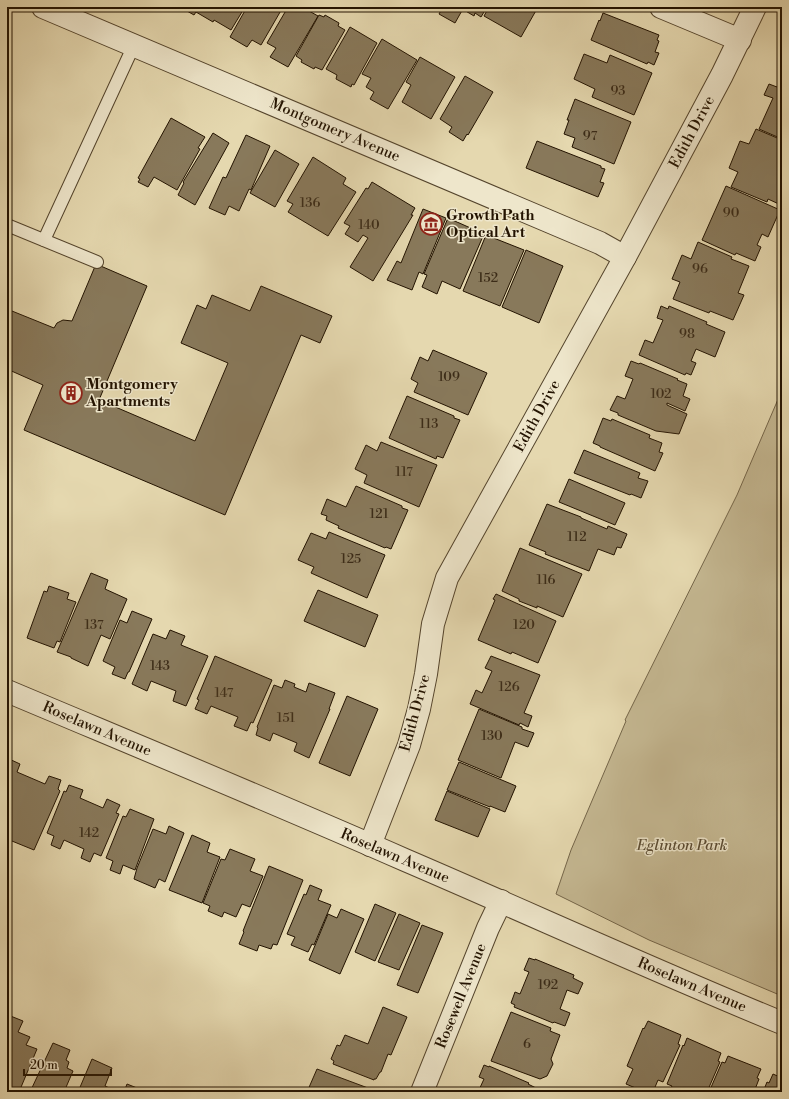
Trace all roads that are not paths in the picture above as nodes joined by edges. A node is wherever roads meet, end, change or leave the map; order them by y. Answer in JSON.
{"nodes":[{"id":1,"x":43,"y":7,"type":"edge"},
{"id":2,"x":661,"y":7,"type":"edge"},
{"id":3,"x":755,"y":7,"type":"edge"},
{"id":4,"x":740,"y":40,"type":"junction"},
{"id":5,"x":134,"y":45,"type":"junction"},
{"id":6,"x":7,"y":225,"type":"edge"},
{"id":7,"x":44,"y":240,"type":"junction"},
{"id":8,"x":625,"y":257,"type":"junction"},
{"id":9,"x":97,"y":262,"type":"dead end"},
{"id":10,"x":7,"y":691,"type":"edge"},
{"id":11,"x":370,"y":844,"type":"junction"},
{"id":12,"x":501,"y":901,"type":"junction"},
{"id":13,"x":782,"y":1023,"type":"edge"},
{"id":14,"x":422,"y":1092,"type":"edge"}],
"edges":[{"from":1,"to":5,"type":"street","name":"Montgomery Avenue"},
{"from":2,"to":4,"type":"street"},
{"from":3,"to":4,"type":"street","name":"Edith Drive"},
{"from":4,"to":8,"type":"street","name":"Edith Drive"},
{"from":5,"to":7,"type":"lane"},
{"from":5,"to":8,"type":"street","name":"Montgomery Avenue"},
{"from":6,"to":7,"type":"lane"},
{"from":7,"to":9,"type":"lane"},
{"from":8,"to":11,"type":"street","name":"Edith Drive"},
{"from":10,"to":11,"type":"street","name":"Roselawn Avenue"},
{"from":11,"to":12,"type":"street","name":"Roselawn Avenue"},
{"from":12,"to":13,"type":"street","name":"Roselawn Avenue"},
{"from":12,"to":14,"type":"street","name":"Rosewell Avenue"}]}
